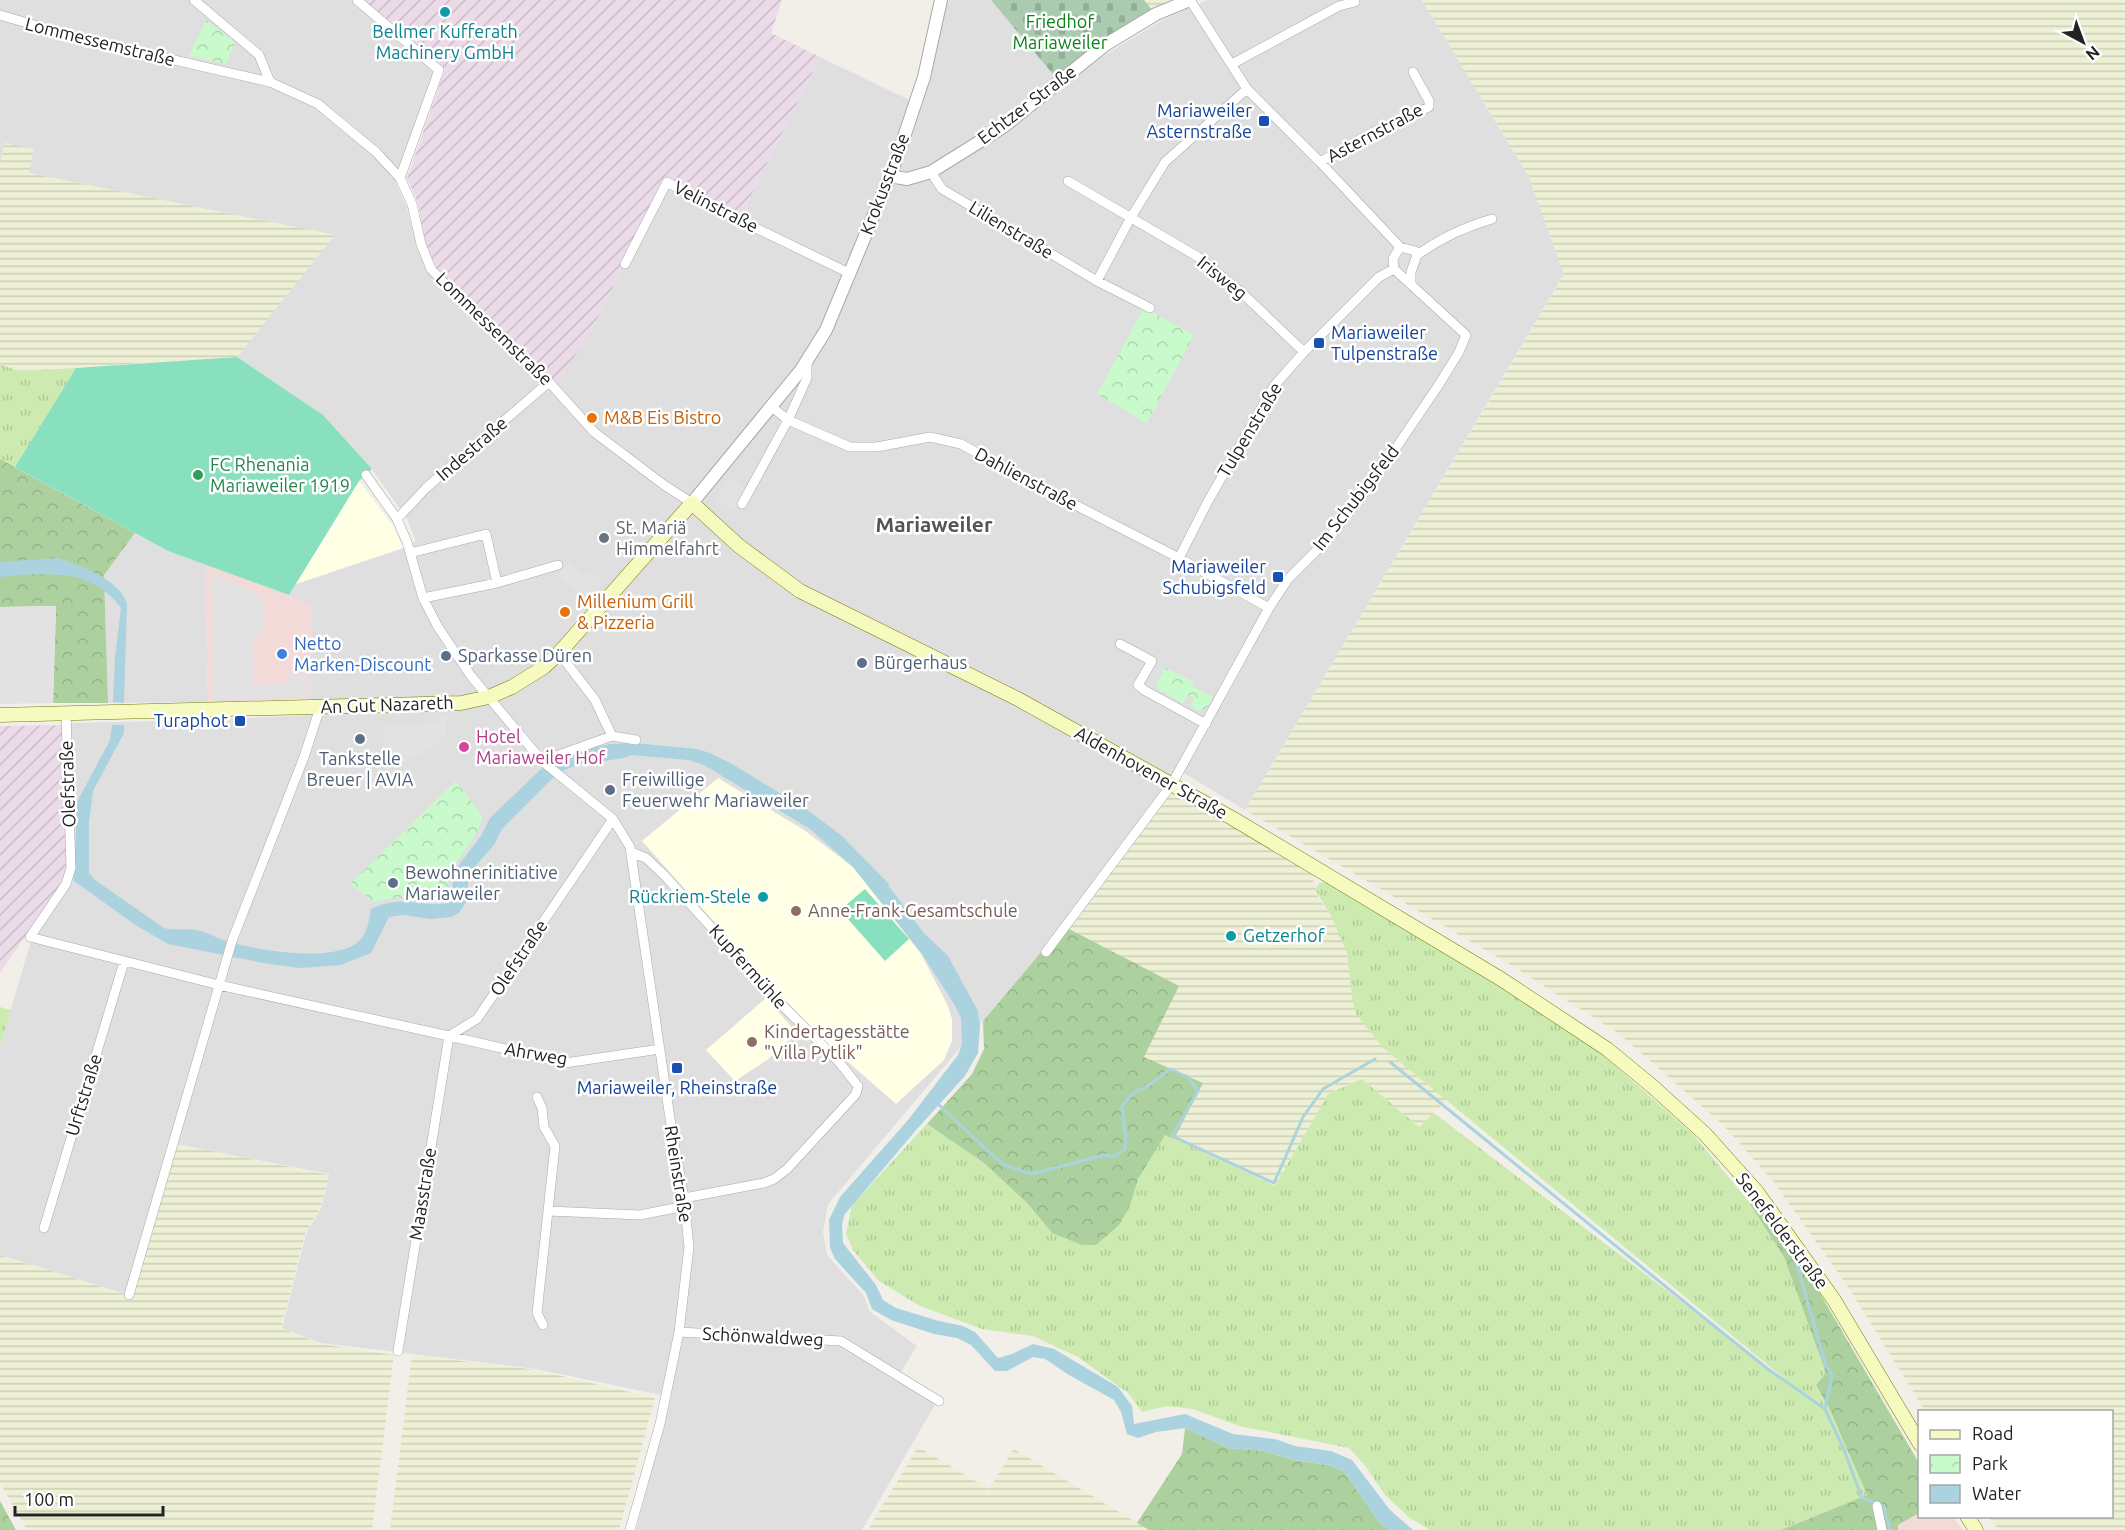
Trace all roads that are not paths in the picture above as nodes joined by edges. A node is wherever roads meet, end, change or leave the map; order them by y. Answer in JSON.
{"nodes":[{"id":1,"x":194,"y":0,"type":"edge"},
{"id":2,"x":357,"y":0,"type":"edge"},
{"id":3,"x":941,"y":0,"type":"edge"},
{"id":4,"x":1190,"y":0,"type":"edge"},
{"id":5,"x":1355,"y":2,"type":"dead end"},
{"id":6,"x":0,"y":15,"type":"edge"},
{"id":7,"x":1232,"y":64,"type":"junction"},
{"id":8,"x":1413,"y":72,"type":"dead end"},
{"id":9,"x":270,"y":82,"type":"junction"},
{"id":10,"x":1247,"y":89,"type":"junction"},
{"id":11,"x":1320,"y":162,"type":"junction"},
{"id":12,"x":931,"y":172,"type":"junction"},
{"id":13,"x":890,"y":176,"type":"junction"},
{"id":14,"x":400,"y":178,"type":"junction"},
{"id":15,"x":1068,"y":181,"type":"dead end"},
{"id":16,"x":1130,"y":219,"type":"junction"},
{"id":17,"x":1492,"y":219,"type":"dead end"},
{"id":18,"x":1400,"y":247,"type":"junction"},
{"id":19,"x":1417,"y":255,"type":"junction"},
{"id":20,"x":625,"y":264,"type":"dead end"},
{"id":21,"x":1394,"y":268,"type":"junction"},
{"id":22,"x":849,"y":273,"type":"junction"},
{"id":23,"x":1098,"y":281,"type":"junction"},
{"id":24,"x":1411,"y":284,"type":"junction"},
{"id":25,"x":1150,"y":308,"type":"dead end"},
{"id":26,"x":1305,"y":352,"type":"junction"},
{"id":27,"x":807,"y":360,"type":"junction"},
{"id":28,"x":549,"y":382,"type":"junction"},
{"id":29,"x":772,"y":407,"type":"junction"},
{"id":30,"x":788,"y":420,"type":"junction"},
{"id":31,"x":366,"y":475,"type":"dead end"},
{"id":32,"x":692,"y":503,"type":"junction"},
{"id":33,"x":742,"y":504,"type":"dead end"},
{"id":34,"x":397,"y":519,"type":"junction"},
{"id":35,"x":410,"y":554,"type":"junction"},
{"id":36,"x":1179,"y":558,"type":"junction"},
{"id":37,"x":558,"y":566,"type":"dead end"},
{"id":38,"x":497,"y":583,"type":"junction"},
{"id":39,"x":423,"y":598,"type":"junction"},
{"id":40,"x":1269,"y":608,"type":"junction"},
{"id":41,"x":1120,"y":644,"type":"dead end"},
{"id":42,"x":560,"y":653,"type":"junction"},
{"id":43,"x":489,"y":698,"type":"junction"},
{"id":44,"x":320,"y":708,"type":"junction"},
{"id":45,"x":66,"y":714,"type":"junction"},
{"id":46,"x":0,"y":715,"type":"edge"},
{"id":47,"x":1206,"y":724,"type":"junction"},
{"id":48,"x":612,"y":736,"type":"junction"},
{"id":49,"x":636,"y":740,"type":"dead end"},
{"id":50,"x":544,"y":762,"type":"junction"},
{"id":51,"x":1172,"y":784,"type":"junction"},
{"id":52,"x":613,"y":819,"type":"junction"},
{"id":53,"x":630,"y":852,"type":"junction"},
{"id":54,"x":1046,"y":952,"type":"dead end"},
{"id":55,"x":124,"y":962,"type":"junction"},
{"id":56,"x":219,"y":985,"type":"junction"},
{"id":57,"x":448,"y":1036,"type":"junction"},
{"id":58,"x":660,"y":1049,"type":"junction"},
{"id":59,"x":1607,"y":1049,"type":"joint"},
{"id":60,"x":537,"y":1097,"type":"dead end"},
{"id":61,"x":685,"y":1202,"type":"junction"},
{"id":62,"x":549,"y":1211,"type":"junction"},
{"id":63,"x":44,"y":1228,"type":"dead end"},
{"id":64,"x":129,"y":1295,"type":"dead end"},
{"id":65,"x":543,"y":1325,"type":"dead end"},
{"id":66,"x":679,"y":1332,"type":"junction"},
{"id":67,"x":398,"y":1351,"type":"dead end"},
{"id":68,"x":939,"y":1401,"type":"dead end"},
{"id":69,"x":1918,"y":1441,"type":"edge"},
{"id":70,"x":1877,"y":1506,"type":"dead end"},
{"id":71,"x":630,"y":1530,"type":"edge"},
{"id":72,"x":1882,"y":1530,"type":"edge"}],
"edges":[{"from":1,"to":9,"type":"street"},
{"from":2,"to":14,"type":"street"},
{"from":3,"to":13,"type":"street","name":"Krokusstraße"},
{"from":4,"to":7,"type":"street","name":"Asternstraße"},
{"from":4,"to":12,"type":"street","name":"Echtzer Straße"},
{"from":5,"to":7,"type":"street"},
{"from":6,"to":9,"type":"street","name":"Lommessemstraße"},
{"from":7,"to":10,"type":"street","name":"Asternstraße"},
{"from":8,"to":11,"type":"street","name":"Asternstraße"},
{"from":9,"to":14,"type":"street","name":"Lommessemstraße"},
{"from":10,"to":11,"type":"street","name":"Asternstraße"},
{"from":10,"to":16,"type":"street"},
{"from":11,"to":18,"type":"street","name":"Asternstraße"},
{"from":12,"to":13,"type":"street","name":"Echtzer Straße"},
{"from":12,"to":23,"type":"street","name":"Lilienstraße"},
{"from":13,"to":22,"type":"street","name":"Krokusstraße"},
{"from":14,"to":28,"type":"street","name":"Lommessemstraße"},
{"from":15,"to":16,"type":"street"},
{"from":16,"to":23,"type":"street"},
{"from":16,"to":26,"type":"street","name":"Irisweg"},
{"from":17,"to":19,"type":"street"},
{"from":18,"to":19,"type":"street","name":"Asternstraße"},
{"from":18,"to":21,"type":"street"},
{"from":19,"to":24,"type":"street"},
{"from":20,"to":22,"type":"street","name":"Velinstraße"},
{"from":21,"to":24,"type":"street"},
{"from":21,"to":26,"type":"street","name":"Tulpenstraße"},
{"from":22,"to":27,"type":"street","name":"Krokusstraße"},
{"from":23,"to":25,"type":"street","name":"Lilienstraße"},
{"from":24,"to":40,"type":"street","name":"Im Schubigsfeld"},
{"from":26,"to":36,"type":"street","name":"Tulpenstraße"},
{"from":27,"to":29,"type":"street","name":"Krokusstraße"},
{"from":27,"to":30,"type":"street","name":"Krokusstraße"},
{"from":28,"to":32,"type":"street","name":"Lommessemstraße"},
{"from":28,"to":34,"type":"street","name":"Indestraße"},
{"from":29,"to":30,"type":"street","name":"Dahlienstraße"},
{"from":29,"to":32,"type":"street","name":"Krokusstraße"},
{"from":30,"to":33,"type":"street","name":"Krokusstraße"},
{"from":30,"to":36,"type":"street","name":"Dahlienstraße"},
{"from":31,"to":34,"type":"street"},
{"from":32,"to":42,"type":"main road","name":"An Gut Nazareth"},
{"from":32,"to":51,"type":"main road","name":"Aldenhovener Straße"},
{"from":34,"to":35,"type":"street"},
{"from":35,"to":38,"type":"street"},
{"from":35,"to":39,"type":"street"},
{"from":36,"to":40,"type":"street","name":"Dahlienstraße"},
{"from":37,"to":38,"type":"street"},
{"from":38,"to":39,"type":"street"},
{"from":39,"to":43,"type":"street"},
{"from":40,"to":47,"type":"street","name":"Im Schubigsfeld"},
{"from":41,"to":47,"type":"street"},
{"from":42,"to":43,"type":"main road","name":"An Gut Nazareth"},
{"from":42,"to":48,"type":"street"},
{"from":43,"to":44,"type":"main road","name":"An Gut Nazareth"},
{"from":43,"to":50,"type":"street"},
{"from":44,"to":45,"type":"main road","name":"An Gut Nazareth"},
{"from":44,"to":56,"type":"street"},
{"from":45,"to":46,"type":"main road","name":"An Gut Nazareth"},
{"from":45,"to":55,"type":"street","name":"Olefstraße"},
{"from":47,"to":51,"type":"street","name":"Im Schubigsfeld"},
{"from":48,"to":49,"type":"street"},
{"from":48,"to":50,"type":"street"},
{"from":50,"to":52,"type":"street"},
{"from":51,"to":54,"type":"street","name":"Im Schubigsfeld"},
{"from":51,"to":59,"type":"main road","name":"Aldenhovener Straße"},
{"from":52,"to":53,"type":"street","name":"Rheinstraße"},
{"from":52,"to":57,"type":"street","name":"Olefstraße"},
{"from":53,"to":58,"type":"street","name":"Rheinstraße"},
{"from":53,"to":61,"type":"street","name":"Kupfermühle"},
{"from":55,"to":56,"type":"street","name":"Olefstraße"},
{"from":55,"to":63,"type":"street","name":"Urftstraße"},
{"from":56,"to":57,"type":"street","name":"Olefstraße"},
{"from":56,"to":64,"type":"street"},
{"from":57,"to":58,"type":"street","name":"Ahrweg"},
{"from":57,"to":67,"type":"street","name":"Maasstraße"},
{"from":58,"to":61,"type":"street","name":"Rheinstraße"},
{"from":59,"to":69,"type":"main road","name":"Senefelderstraße"},
{"from":60,"to":62,"type":"street"},
{"from":61,"to":62,"type":"street"},
{"from":61,"to":66,"type":"street","name":"Rheinstraße"},
{"from":62,"to":65,"type":"street"},
{"from":66,"to":68,"type":"street","name":"Schönwaldweg"},
{"from":66,"to":71,"type":"street","name":"Rheinstraße"},
{"from":70,"to":72,"type":"street"}]}
